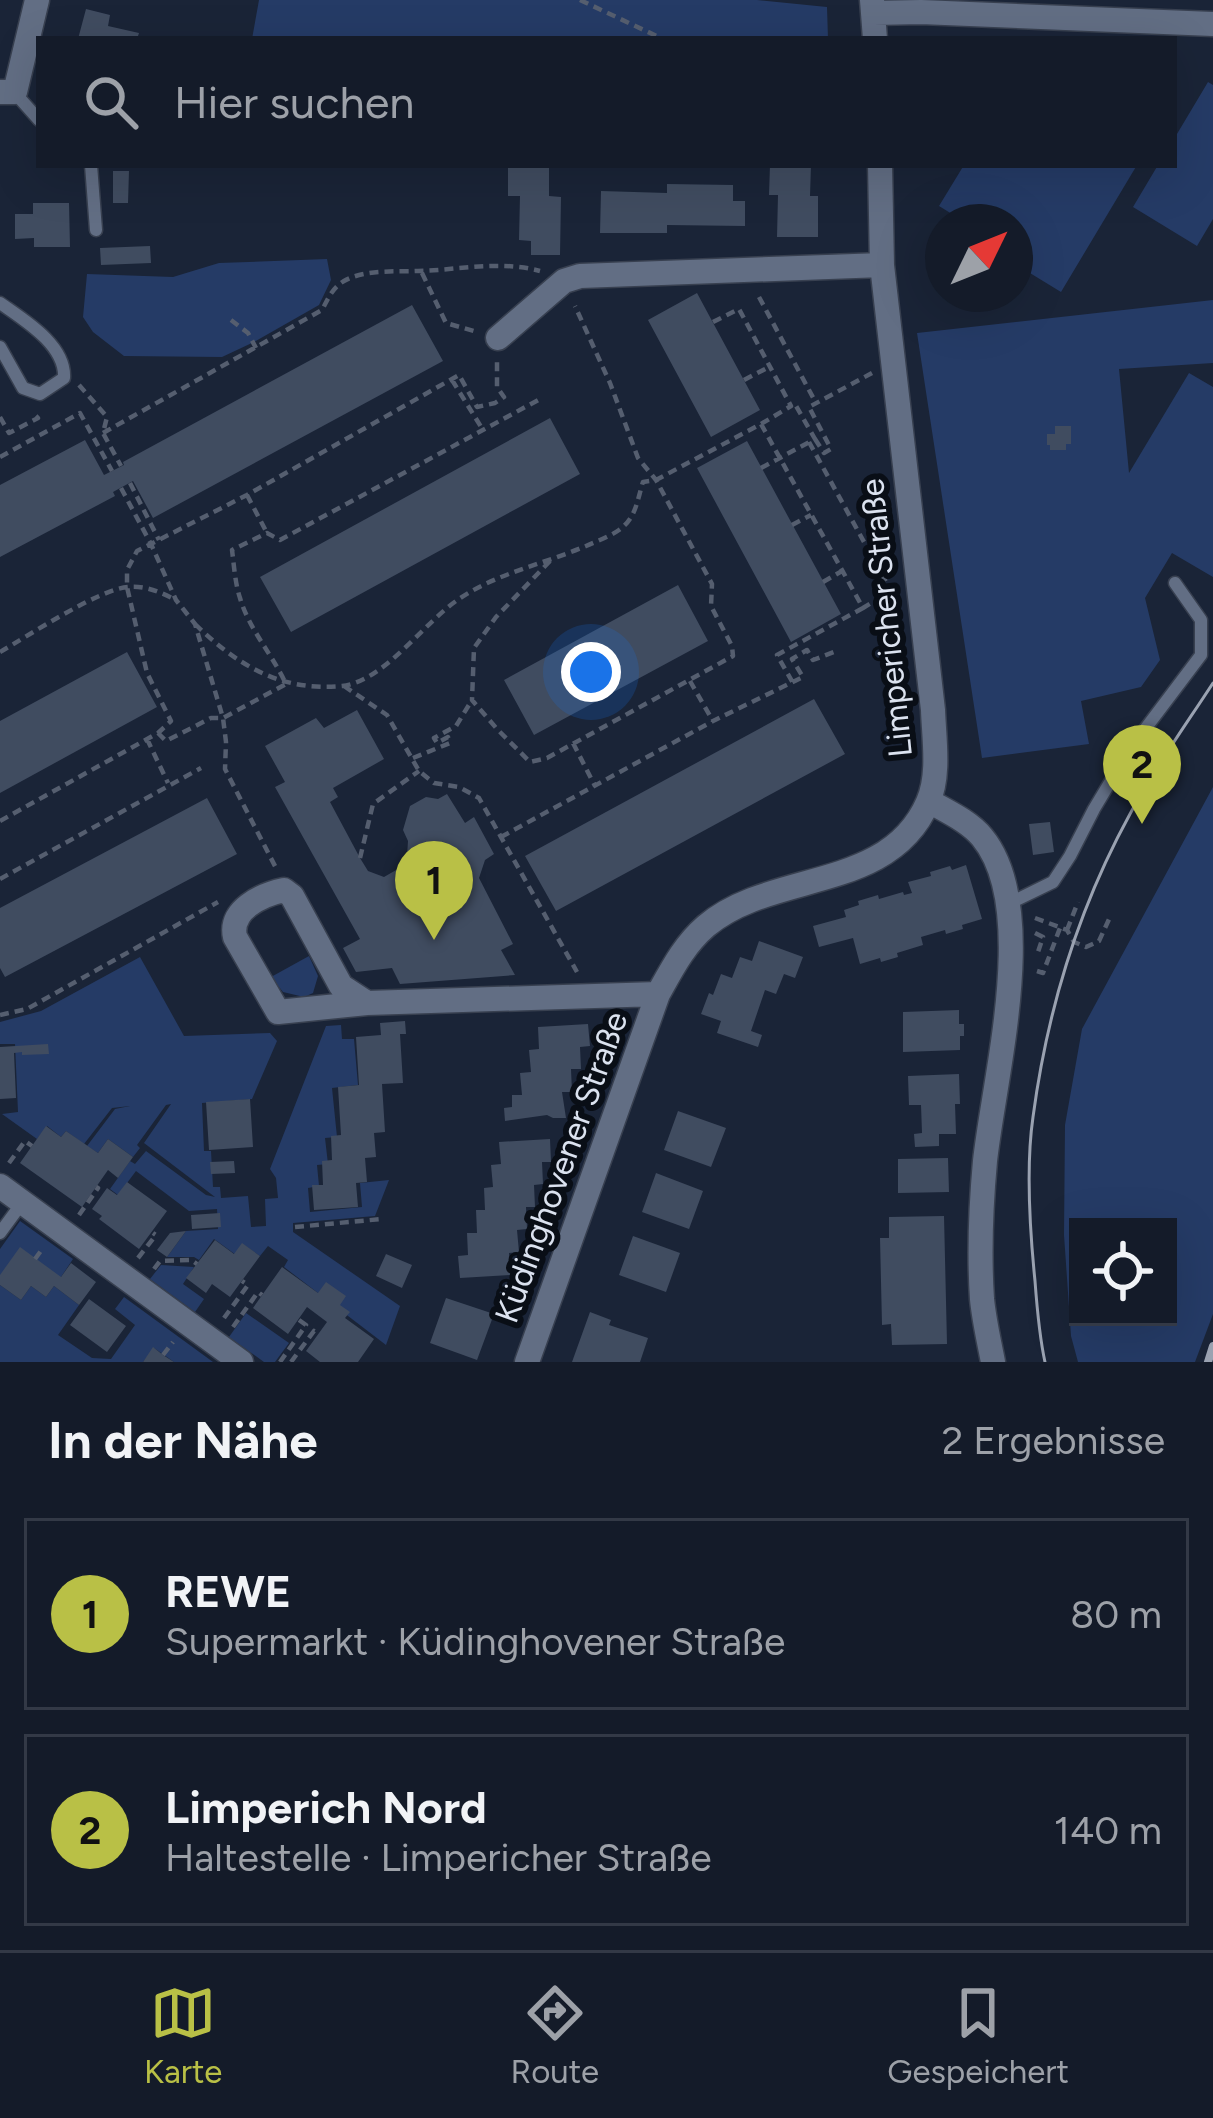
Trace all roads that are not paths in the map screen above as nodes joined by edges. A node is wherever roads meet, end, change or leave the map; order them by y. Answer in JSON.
{"nodes":[{"id":1,"x":37,"y":0,"type":"edge"},
{"id":2,"x":873,"y":6,"type":"edge"},
{"id":3,"x":1213,"y":24,"type":"edge"},
{"id":4,"x":875,"y":36,"type":"edge"},
{"id":5,"x":7,"y":92,"type":"edge"},
{"id":6,"x":36,"y":117,"type":"edge"},
{"id":7,"x":91,"y":168,"type":"edge"},
{"id":8,"x":880,"y":168,"type":"edge"},
{"id":9,"x":96,"y":230,"type":"dead end"},
{"id":10,"x":882,"y":265,"type":"junction"},
{"id":11,"x":0,"y":303,"type":"edge"},
{"id":12,"x":498,"y":338,"type":"road end"},
{"id":13,"x":0,"y":347,"type":"edge"},
{"id":14,"x":1175,"y":584,"type":"dead end"},
{"id":15,"x":929,"y":801,"type":"junction"},
{"id":16,"x":1008,"y":904,"type":"junction"},
{"id":17,"x":658,"y":994,"type":"junction"},
{"id":18,"x":367,"y":1004,"type":"junction"},
{"id":19,"x":1,"y":1179,"type":"edge"},
{"id":20,"x":22,"y":1203,"type":"junction"},
{"id":21,"x":0,"y":1233,"type":"edge"},
{"id":22,"x":241,"y":1362,"type":"edge"},
{"id":23,"x":527,"y":1362,"type":"edge"},
{"id":24,"x":993,"y":1362,"type":"edge"}],
"edges":[{"from":1,"to":5,"type":"street"},
{"from":2,"to":3,"type":"street"},
{"from":2,"to":4,"type":"street"},
{"from":5,"to":6,"type":"lane"},
{"from":7,"to":9,"type":"lane"},
{"from":8,"to":10,"type":"street","name":"Limpericher Straße"},
{"from":10,"to":12,"type":"street"},
{"from":10,"to":15,"type":"street","name":"Limpericher Straße"},
{"from":11,"to":13,"type":"lane"},
{"from":14,"to":16,"type":"lane"},
{"from":15,"to":16,"type":"street","name":"Limpericher Straße"},
{"from":15,"to":17,"type":"street","name":"Küdinghovener Straße"},
{"from":16,"to":24,"type":"street","name":"Limpericher Straße"},
{"from":17,"to":18,"type":"street","name":"Küdinghovener Straße"},
{"from":17,"to":23,"type":"street","name":"Küdinghovener Straße"},
{"from":18,"to":18,"type":"street","name":"Küdinghovener Straße"},
{"from":19,"to":20,"type":"street"},
{"from":20,"to":21,"type":"lane"},
{"from":20,"to":22,"type":"street"}]}
